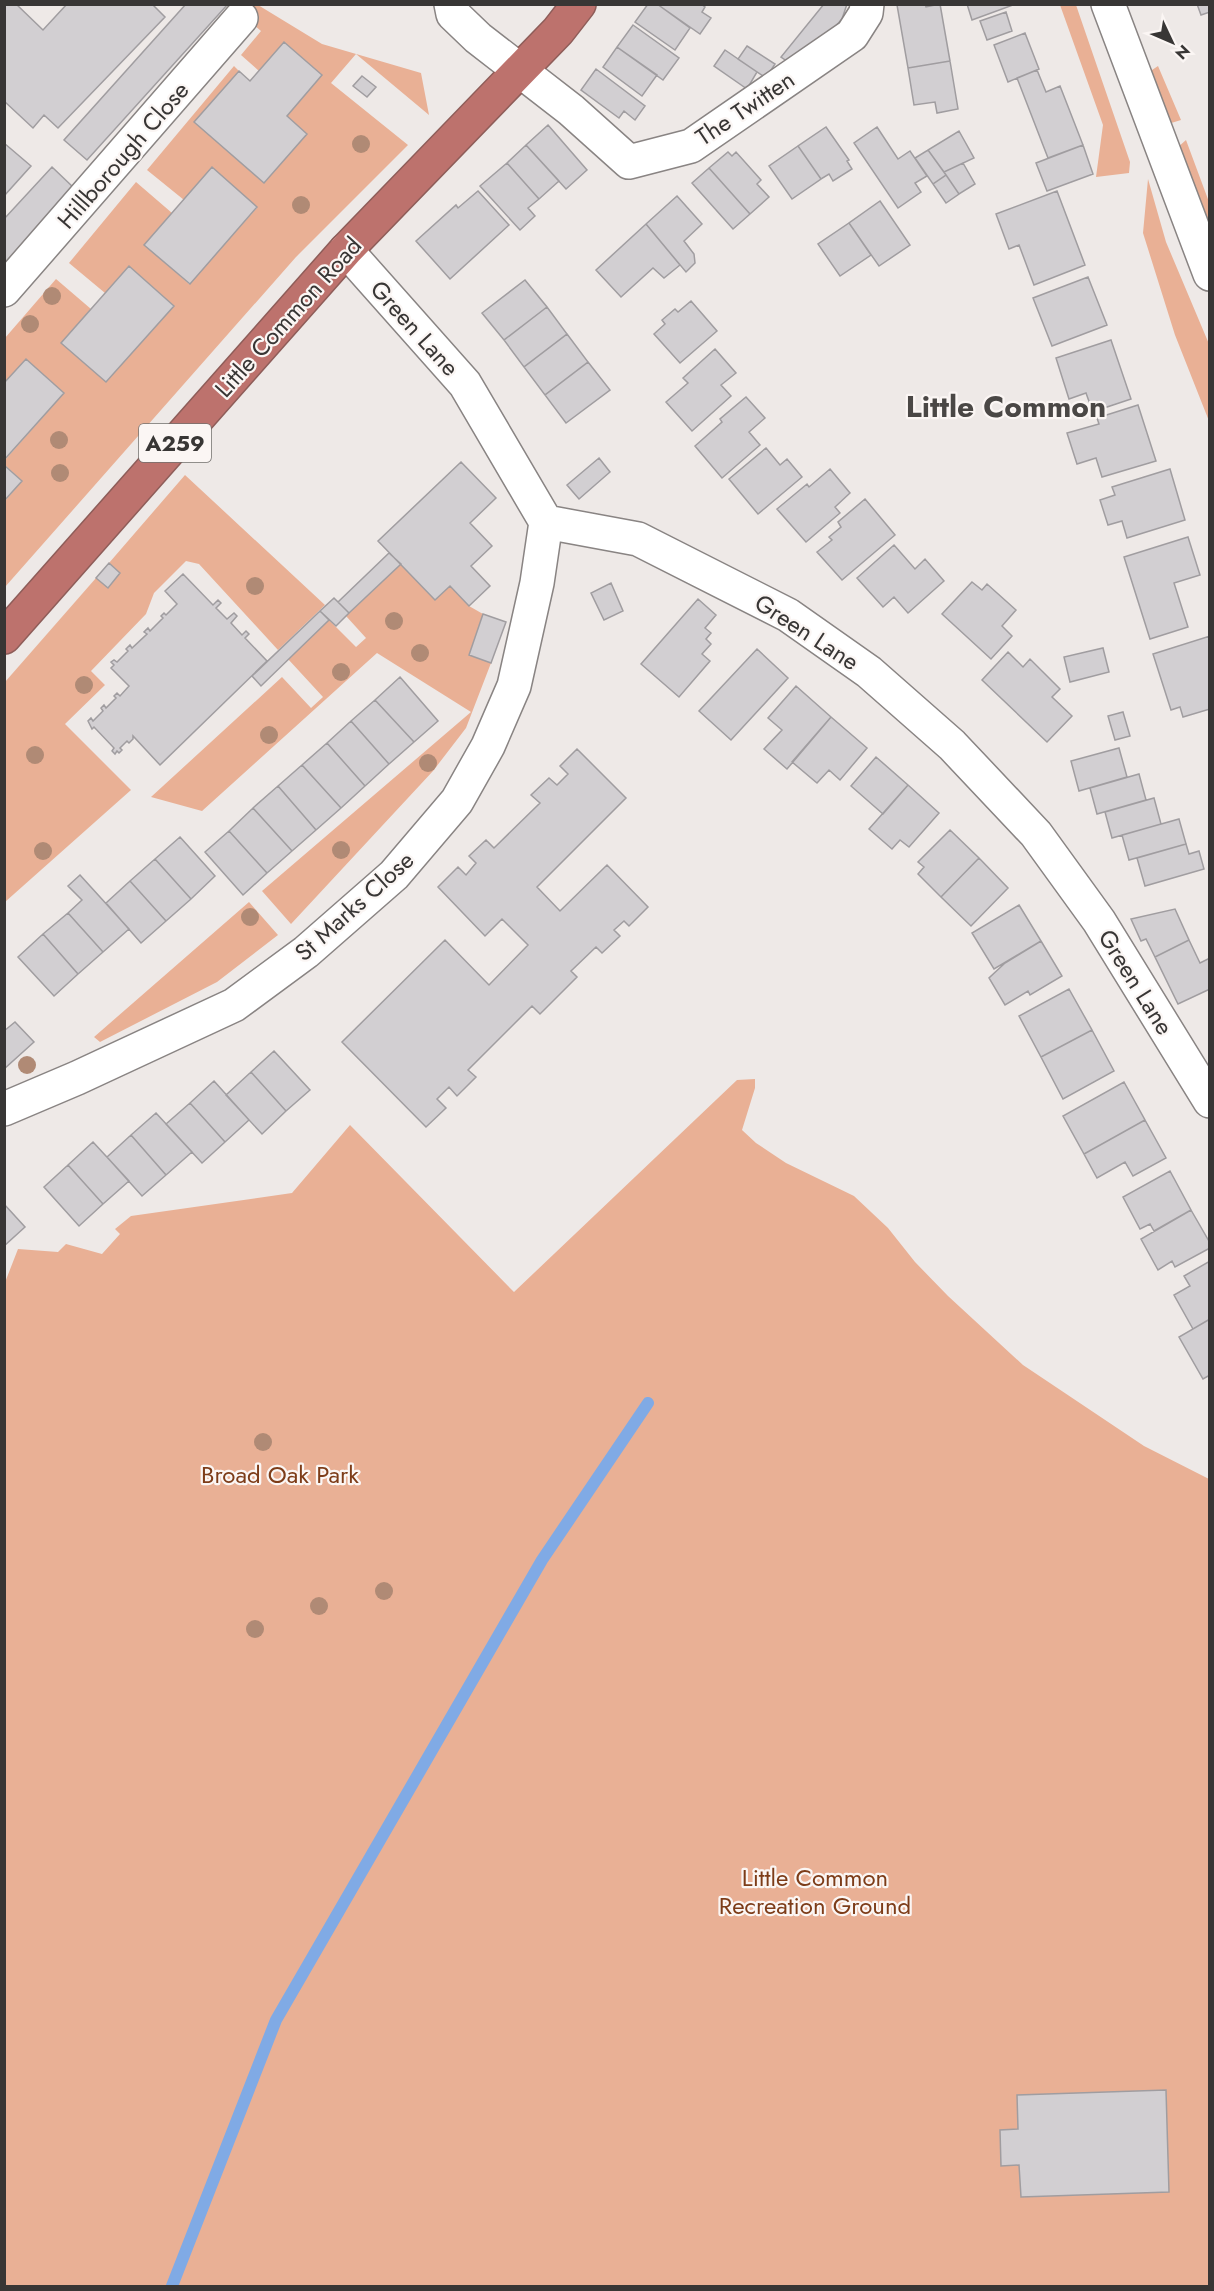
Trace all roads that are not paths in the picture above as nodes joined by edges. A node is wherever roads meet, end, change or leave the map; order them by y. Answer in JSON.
{"nodes":[{"id":1,"x":451,"y":4,"type":"edge"},
{"id":2,"x":579,"y":4,"type":"edge"},
{"id":3,"x":867,"y":4,"type":"edge"},
{"id":4,"x":1108,"y":4,"type":"edge"},
{"id":5,"x":241,"y":18,"type":"dead end"},
{"id":6,"x":521,"y":70,"type":"junction"},
{"id":7,"x":346,"y":250,"type":"junction"},
{"id":8,"x":1209,"y":274,"type":"edge"},
{"id":9,"x":4,"y":290,"type":"edge"},
{"id":10,"x":546,"y":522,"type":"junction"},
{"id":11,"x":4,"y":637,"type":"edge"},
{"id":12,"x":1209,"y":1101,"type":"edge"},
{"id":13,"x":4,"y":1109,"type":"edge"}],
"edges":[{"from":1,"to":6,"type":"street"},
{"from":2,"to":6,"type":"highway","name":"Little Common Road","number":"A259"},
{"from":3,"to":6,"type":"street","name":"The Twitten"},
{"from":4,"to":8,"type":"street"},
{"from":5,"to":9,"type":"street","name":"Hillborough Close"},
{"from":6,"to":7,"type":"highway","name":"Little Common Road","number":"A259"},
{"from":7,"to":10,"type":"street","name":"Green Lane"},
{"from":7,"to":11,"type":"highway","name":"Little Common Road","number":"A259"},
{"from":10,"to":12,"type":"street","name":"Green Lane"},
{"from":10,"to":13,"type":"street","name":"St Marks Close"}]}
